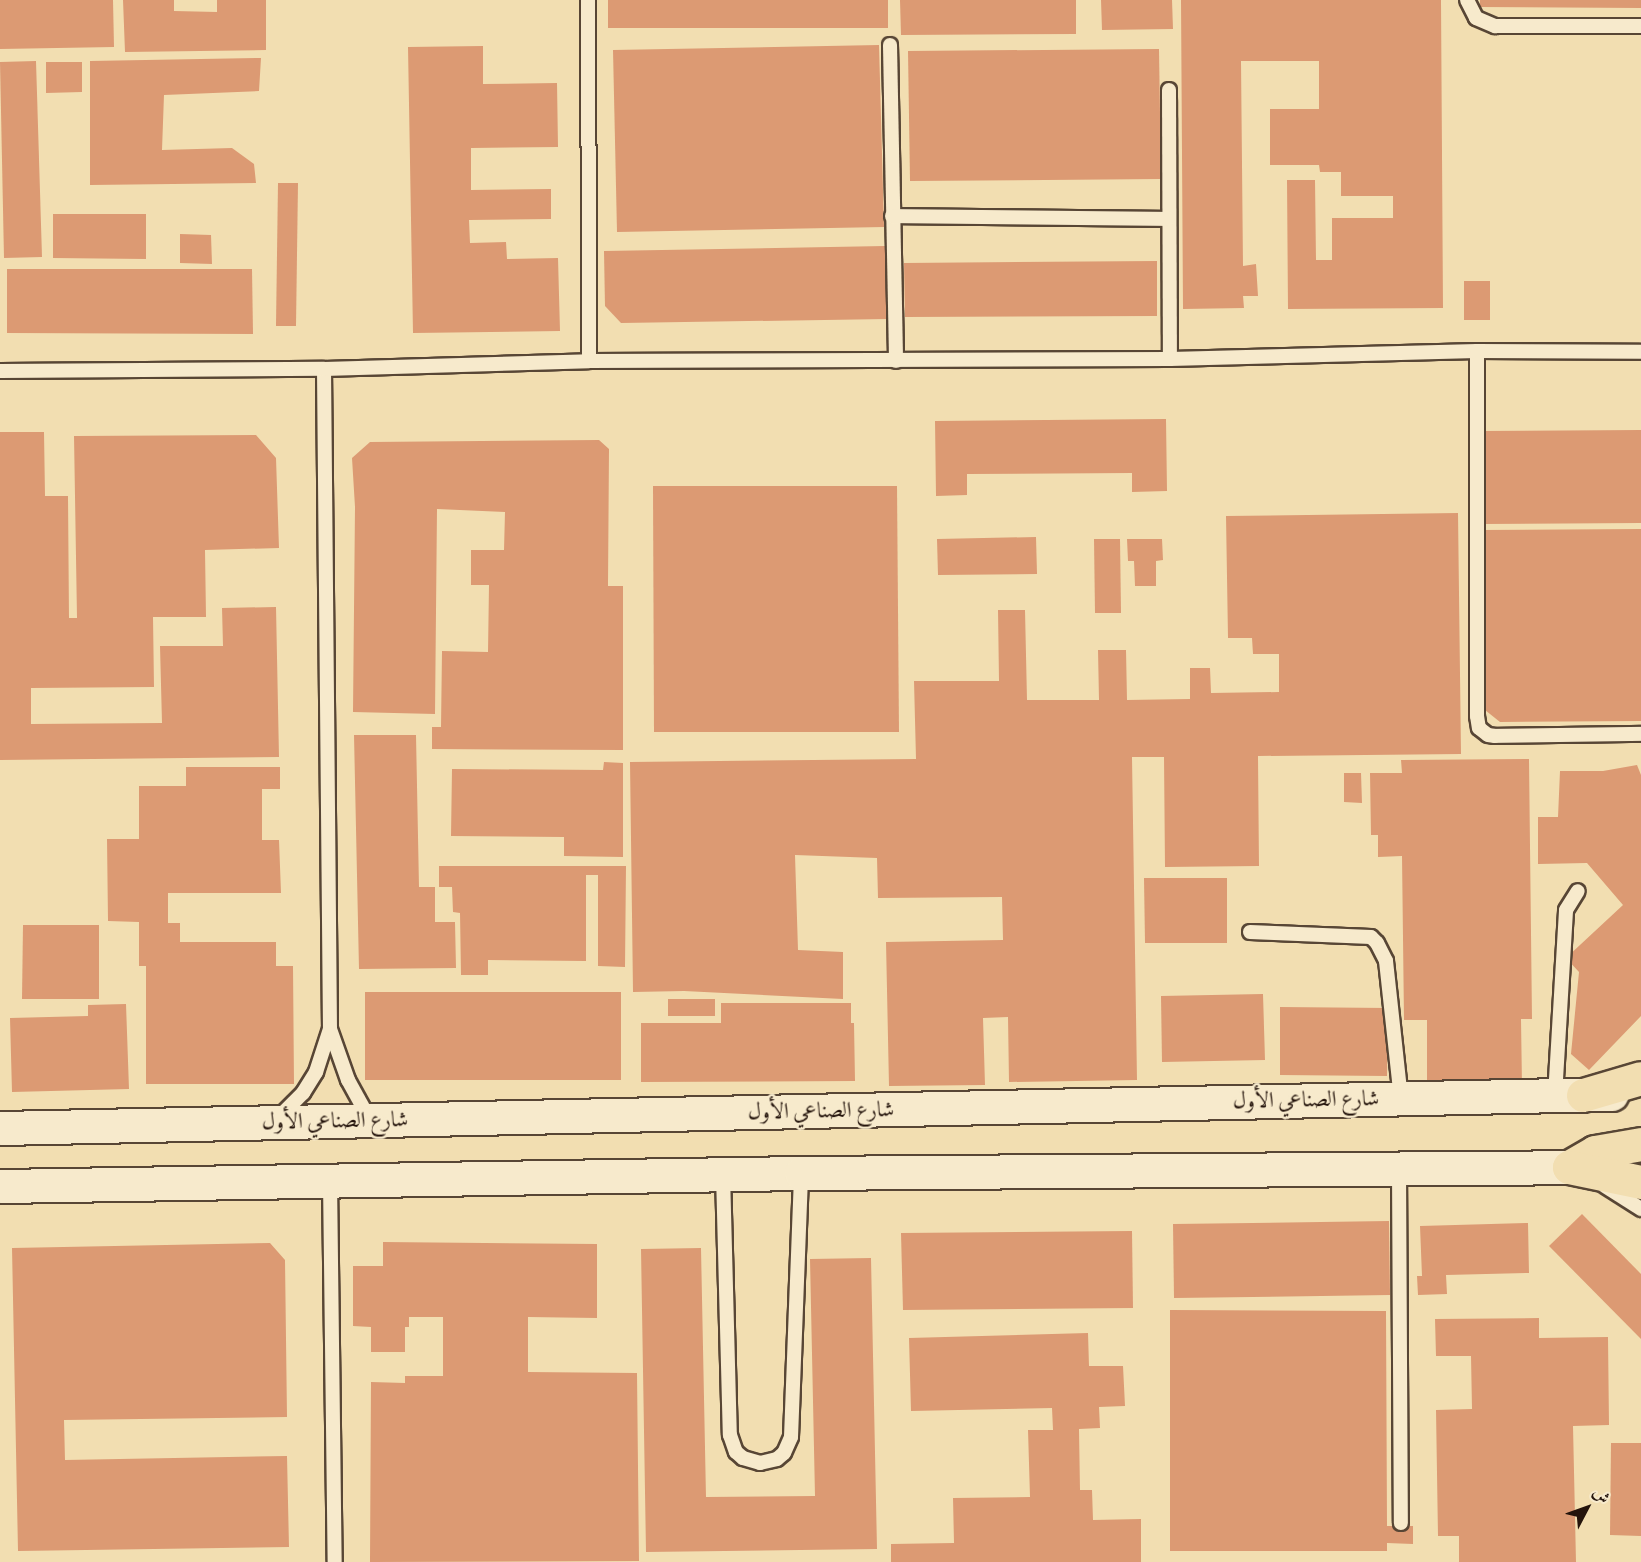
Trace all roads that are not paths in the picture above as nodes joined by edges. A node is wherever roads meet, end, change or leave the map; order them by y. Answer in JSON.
{"nodes":[{"id":1,"x":588,"y":0,"type":"edge"},
{"id":2,"x":1467,"y":0,"type":"edge"},
{"id":3,"x":1641,"y":26,"type":"edge"},
{"id":4,"x":890,"y":45,"type":"dead end"},
{"id":5,"x":1169,"y":90,"type":"dead end"},
{"id":6,"x":891,"y":216,"type":"junction"},
{"id":7,"x":1168,"y":219,"type":"junction"},
{"id":8,"x":1478,"y":351,"type":"junction"},
{"id":9,"x":1641,"y":352,"type":"edge"},
{"id":10,"x":1170,"y":359,"type":"junction"},
{"id":11,"x":589,"y":361,"type":"junction"},
{"id":12,"x":896,"y":361,"type":"junction"},
{"id":13,"x":324,"y":369,"type":"junction"},
{"id":14,"x":0,"y":371,"type":"edge"},
{"id":15,"x":1641,"y":734,"type":"edge"},
{"id":16,"x":1578,"y":891,"type":"dead end"},
{"id":17,"x":1250,"y":933,"type":"dead end"},
{"id":18,"x":330,"y":1029,"type":"junction"},
{"id":19,"x":1636,"y":1080,"type":"edge"},
{"id":20,"x":1569,"y":1095,"type":"junction"},
{"id":21,"x":1401,"y":1099,"type":"junction"},
{"id":22,"x":272,"y":1122,"type":"junction"},
{"id":23,"x":372,"y":1122,"type":"junction"},
{"id":24,"x":0,"y":1128,"type":"edge"},
{"id":25,"x":1641,"y":1144,"type":"edge"},
{"id":26,"x":1569,"y":1167,"type":"junction"},
{"id":27,"x":1399,"y":1169,"type":"junction"},
{"id":28,"x":1641,"y":1169,"type":"edge"},
{"id":29,"x":801,"y":1173,"type":"junction"},
{"id":30,"x":723,"y":1174,"type":"junction"},
{"id":31,"x":330,"y":1179,"type":"junction"},
{"id":32,"x":1641,"y":1182,"type":"edge"},
{"id":33,"x":0,"y":1186,"type":"edge"},
{"id":34,"x":1641,"y":1209,"type":"edge"},
{"id":35,"x":1401,"y":1523,"type":"dead end"},
{"id":36,"x":335,"y":1562,"type":"edge"}],
"edges":[{"from":1,"to":11,"type":"lane"},
{"from":2,"to":3,"type":"lane"},
{"from":4,"to":6,"type":"lane"},
{"from":5,"to":7,"type":"lane"},
{"from":6,"to":7,"type":"lane"},
{"from":6,"to":12,"type":"lane"},
{"from":7,"to":10,"type":"lane"},
{"from":8,"to":9,"type":"lane"},
{"from":8,"to":10,"type":"lane"},
{"from":8,"to":15,"type":"lane"},
{"from":10,"to":12,"type":"lane"},
{"from":11,"to":12,"type":"lane"},
{"from":11,"to":13,"type":"lane"},
{"from":13,"to":14,"type":"lane"},
{"from":13,"to":18,"type":"lane"},
{"from":16,"to":20,"type":"lane"},
{"from":17,"to":21,"type":"lane"},
{"from":18,"to":22,"type":"lane"},
{"from":18,"to":23,"type":"lane"},
{"from":19,"to":20,"type":"main road"},
{"from":20,"to":21,"type":"main road","name":"شارع الصناعي الأول"},
{"from":21,"to":23,"type":"main road","name":"شارع الصناعي الأول"},
{"from":22,"to":23,"type":"main road","name":"شارع الصناعي الأول"},
{"from":22,"to":24,"type":"main road","name":"شارع الصناعي الأول"},
{"from":25,"to":26,"type":"main road"},
{"from":26,"to":27,"type":"main road"},
{"from":26,"to":28,"type":"main road"},
{"from":26,"to":32,"type":"main road"},
{"from":26,"to":34,"type":"lane"},
{"from":27,"to":29,"type":"main road"},
{"from":27,"to":35,"type":"lane"},
{"from":29,"to":30,"type":"main road"},
{"from":29,"to":30,"type":"lane"},
{"from":30,"to":31,"type":"main road"},
{"from":31,"to":33,"type":"main road"},
{"from":31,"to":36,"type":"lane"}]}
